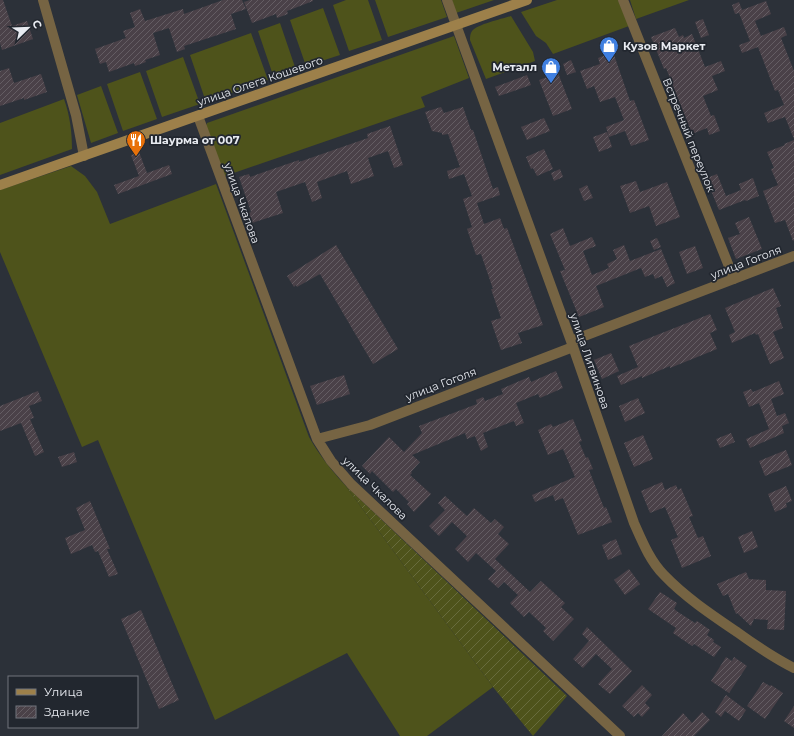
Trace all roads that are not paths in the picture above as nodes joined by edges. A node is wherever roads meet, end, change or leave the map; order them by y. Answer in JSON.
{"nodes":[{"id":1,"x":42,"y":0,"type":"edge"},
{"id":2,"x":447,"y":0,"type":"edge"},
{"id":3,"x":527,"y":0,"type":"edge"},
{"id":4,"x":623,"y":0,"type":"edge"},
{"id":5,"x":456,"y":25,"type":"junction"},
{"id":6,"x":198,"y":116,"type":"junction"},
{"id":7,"x":84,"y":156,"type":"junction"},
{"id":8,"x":0,"y":185,"type":"edge"},
{"id":9,"x":794,"y":256,"type":"edge"},
{"id":10,"x":734,"y":279,"type":"junction"},
{"id":11,"x":572,"y":344,"type":"junction"},
{"id":12,"x":316,"y":439,"type":"junction"},
{"id":13,"x":794,"y":668,"type":"edge"},
{"id":14,"x":620,"y":736,"type":"edge"}],
"edges":[{"from":1,"to":7,"type":"street"},
{"from":2,"to":5,"type":"street","name":"улица Литвинова"},
{"from":3,"to":5,"type":"main road","name":"улица Олега Кошевого"},
{"from":4,"to":10,"type":"street","name":"Встречный переулок"},
{"from":5,"to":6,"type":"main road","name":"улица Олега Кошевого"},
{"from":5,"to":11,"type":"street","name":"улица Литвинова"},
{"from":6,"to":7,"type":"main road","name":"улица Олега Кошевого"},
{"from":6,"to":12,"type":"street","name":"улица Чкалова"},
{"from":7,"to":8,"type":"main road","name":"улица Олега Кошевого"},
{"from":9,"to":10,"type":"street","name":"улица Гоголя"},
{"from":10,"to":11,"type":"street","name":"улица Гоголя"},
{"from":11,"to":12,"type":"street","name":"улица Гоголя"},
{"from":11,"to":13,"type":"street","name":"улица Литвинова"},
{"from":12,"to":14,"type":"street","name":"улица Чкалова"}]}
